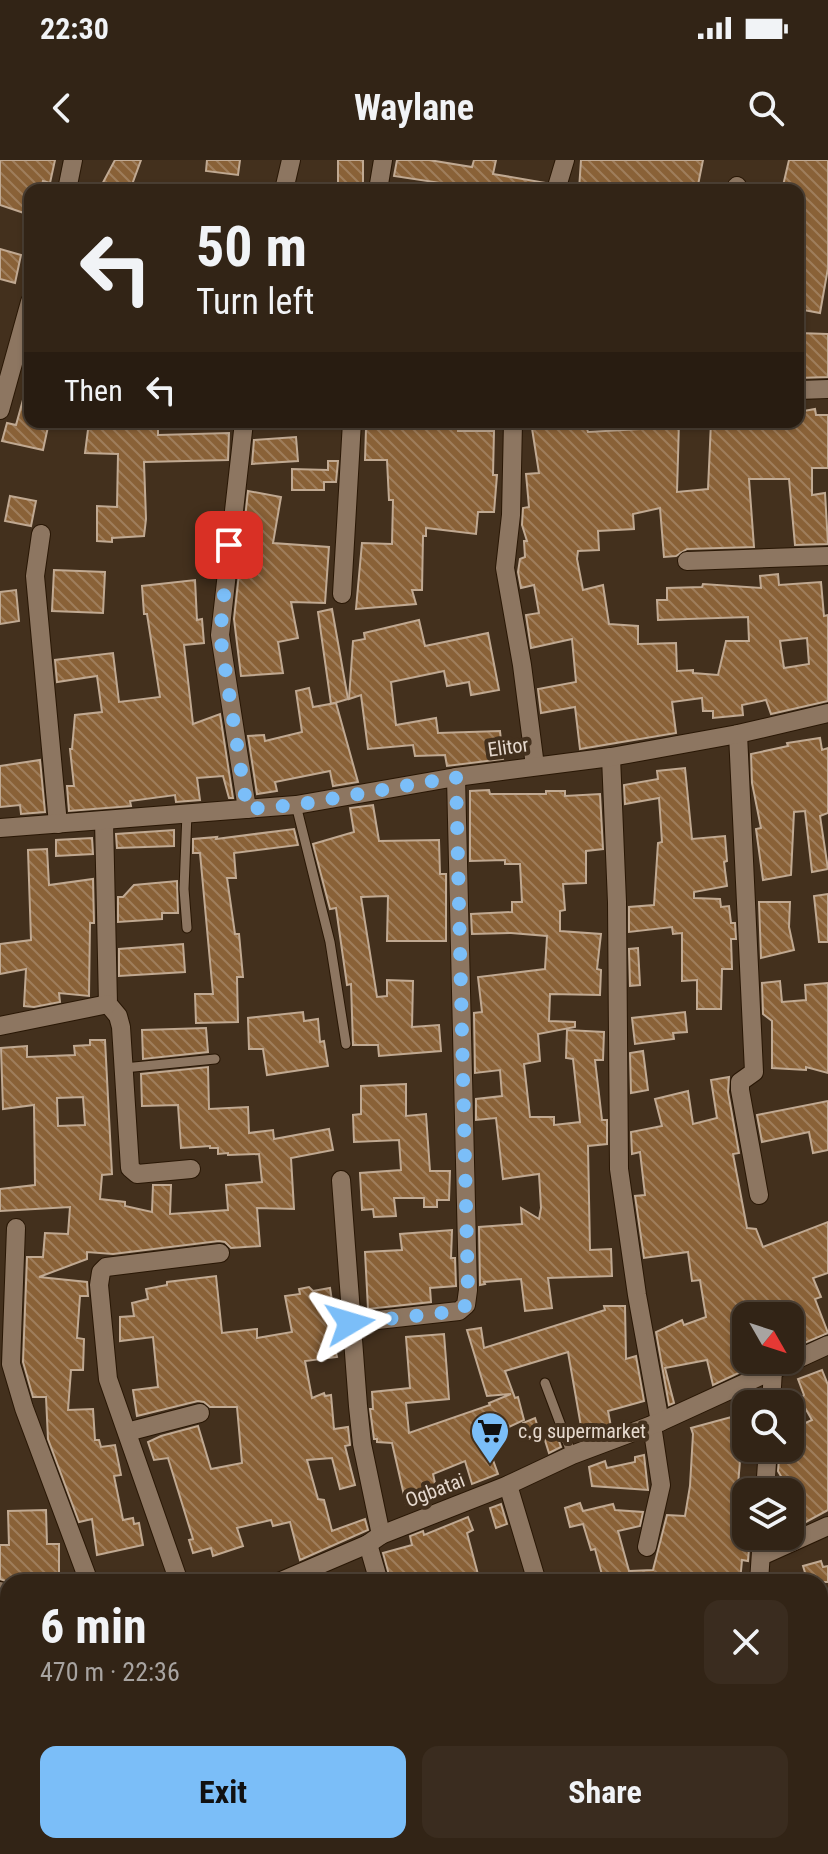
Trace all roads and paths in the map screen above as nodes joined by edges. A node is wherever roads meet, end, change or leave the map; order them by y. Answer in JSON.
{"nodes":[{"id":1,"x":73,"y":160,"type":"edge"},
{"id":2,"x":291,"y":160,"type":"edge"},
{"id":3,"x":383,"y":160,"type":"edge"},
{"id":4,"x":565,"y":160,"type":"edge"},
{"id":5,"x":68,"y":184,"type":"edge"},
{"id":6,"x":285,"y":184,"type":"edge"},
{"id":7,"x":379,"y":184,"type":"edge"},
{"id":8,"x":558,"y":184,"type":"edge"},
{"id":9,"x":24,"y":324,"type":"edge"},
{"id":10,"x":828,"y":389,"type":"edge"},
{"id":11,"x":804,"y":390,"type":"edge"},
{"id":12,"x":0,"y":410,"type":"edge"},
{"id":13,"x":243,"y":428,"type":"edge"},
{"id":14,"x":352,"y":428,"type":"edge"},
{"id":15,"x":513,"y":428,"type":"edge"},
{"id":16,"x":41,"y":534,"type":"dead end"},
{"id":17,"x":828,"y":556,"type":"edge"},
{"id":18,"x":687,"y":561,"type":"dead end"},
{"id":19,"x":342,"y":594,"type":"dead end"},
{"id":20,"x":828,"y":713,"type":"edge"},
{"id":21,"x":738,"y":734,"type":"junction"},
{"id":22,"x":611,"y":757,"type":"junction"},
{"id":23,"x":535,"y":766,"type":"junction"},
{"id":24,"x":456,"y":777,"type":"junction"},
{"id":25,"x":296,"y":805,"type":"junction"},
{"id":26,"x":247,"y":809,"type":"junction"},
{"id":27,"x":187,"y":813,"type":"junction"},
{"id":28,"x":104,"y":820,"type":"junction"},
{"id":29,"x":58,"y":824,"type":"junction"},
{"id":30,"x":0,"y":828,"type":"edge"},
{"id":31,"x":187,"y":928,"type":"dead end"},
{"id":32,"x":108,"y":1004,"type":"junction"},
{"id":33,"x":0,"y":1026,"type":"edge"},
{"id":34,"x":346,"y":1044,"type":"dead end"},
{"id":35,"x":215,"y":1059,"type":"dead end"},
{"id":36,"x":124,"y":1068,"type":"junction"},
{"id":37,"x":191,"y":1169,"type":"dead end"},
{"id":38,"x":341,"y":1180,"type":"dead end"},
{"id":39,"x":759,"y":1195,"type":"dead end"},
{"id":40,"x":16,"y":1228,"type":"dead end"},
{"id":41,"x":220,"y":1253,"type":"dead end"},
{"id":42,"x":350,"y":1323,"type":"junction"},
{"id":43,"x":828,"y":1345,"type":"edge"},
{"id":44,"x":804,"y":1355,"type":"edge"},
{"id":45,"x":762,"y":1374,"type":"edge"},
{"id":46,"x":545,"y":1383,"type":"dead end"},
{"id":47,"x":200,"y":1413,"type":"dead end"},
{"id":48,"x":656,"y":1424,"type":"junction"},
{"id":49,"x":127,"y":1432,"type":"junction"},
{"id":50,"x":572,"y":1455,"type":"junction"},
{"id":51,"x":508,"y":1485,"type":"junction"},
{"id":52,"x":828,"y":1526,"type":"edge"},
{"id":53,"x":375,"y":1540,"type":"junction"},
{"id":54,"x":647,"y":1547,"type":"dead end"},
{"id":55,"x":761,"y":1550,"type":"edge"},
{"id":56,"x":761,"y":1556,"type":"junction"},
{"id":57,"x":86,"y":1574,"type":"edge"},
{"id":58,"x":176,"y":1574,"type":"edge"},
{"id":59,"x":297,"y":1574,"type":"edge"},
{"id":60,"x":378,"y":1574,"type":"edge"},
{"id":61,"x":535,"y":1574,"type":"edge"},
{"id":62,"x":760,"y":1574,"type":"edge"}],
"edges":[{"from":1,"to":5,"type":"street"},
{"from":2,"to":6,"type":"street"},
{"from":3,"to":7,"type":"street"},
{"from":4,"to":8,"type":"street"},
{"from":9,"to":12,"type":"street"},
{"from":10,"to":11,"type":"street"},
{"from":13,"to":26,"type":"street"},
{"from":14,"to":19,"type":"street"},
{"from":15,"to":23,"type":"street"},
{"from":16,"to":29,"type":"street"},
{"from":17,"to":18,"type":"street"},
{"from":20,"to":21,"type":"street","name":"Elitor"},
{"from":21,"to":22,"type":"street","name":"Elitor"},
{"from":21,"to":39,"type":"street"},
{"from":22,"to":23,"type":"street","name":"Elitor"},
{"from":22,"to":48,"type":"street"},
{"from":23,"to":24,"type":"street","name":"Elitor"},
{"from":24,"to":25,"type":"street","name":"Elitor"},
{"from":24,"to":42,"type":"street"},
{"from":25,"to":26,"type":"street","name":"Elitor"},
{"from":25,"to":34,"type":"lane"},
{"from":26,"to":27,"type":"street","name":"Elitor"},
{"from":27,"to":28,"type":"street","name":"Elitor"},
{"from":27,"to":31,"type":"lane"},
{"from":28,"to":29,"type":"street","name":"Elitor"},
{"from":28,"to":32,"type":"street"},
{"from":29,"to":30,"type":"street","name":"Elitor"},
{"from":32,"to":33,"type":"street"},
{"from":32,"to":36,"type":"street"},
{"from":35,"to":36,"type":"lane"},
{"from":36,"to":37,"type":"street"},
{"from":38,"to":42,"type":"street"},
{"from":40,"to":57,"type":"street"},
{"from":41,"to":49,"type":"street"},
{"from":42,"to":53,"type":"street"},
{"from":43,"to":44,"type":"street","name":"Ogbatai"},
{"from":45,"to":48,"type":"street","name":"Ogbatai"},
{"from":46,"to":50,"type":"lane"},
{"from":47,"to":49,"type":"street"},
{"from":48,"to":50,"type":"street","name":"Ogbatai"},
{"from":48,"to":54,"type":"street"},
{"from":49,"to":58,"type":"street"},
{"from":50,"to":51,"type":"street","name":"Ogbatai"},
{"from":51,"to":53,"type":"street","name":"Ogbatai"},
{"from":51,"to":61,"type":"street"},
{"from":52,"to":56,"type":"street"},
{"from":53,"to":59,"type":"street","name":"Ogbatai"},
{"from":53,"to":60,"type":"street"},
{"from":55,"to":56,"type":"street"},
{"from":56,"to":62,"type":"street"}]}
